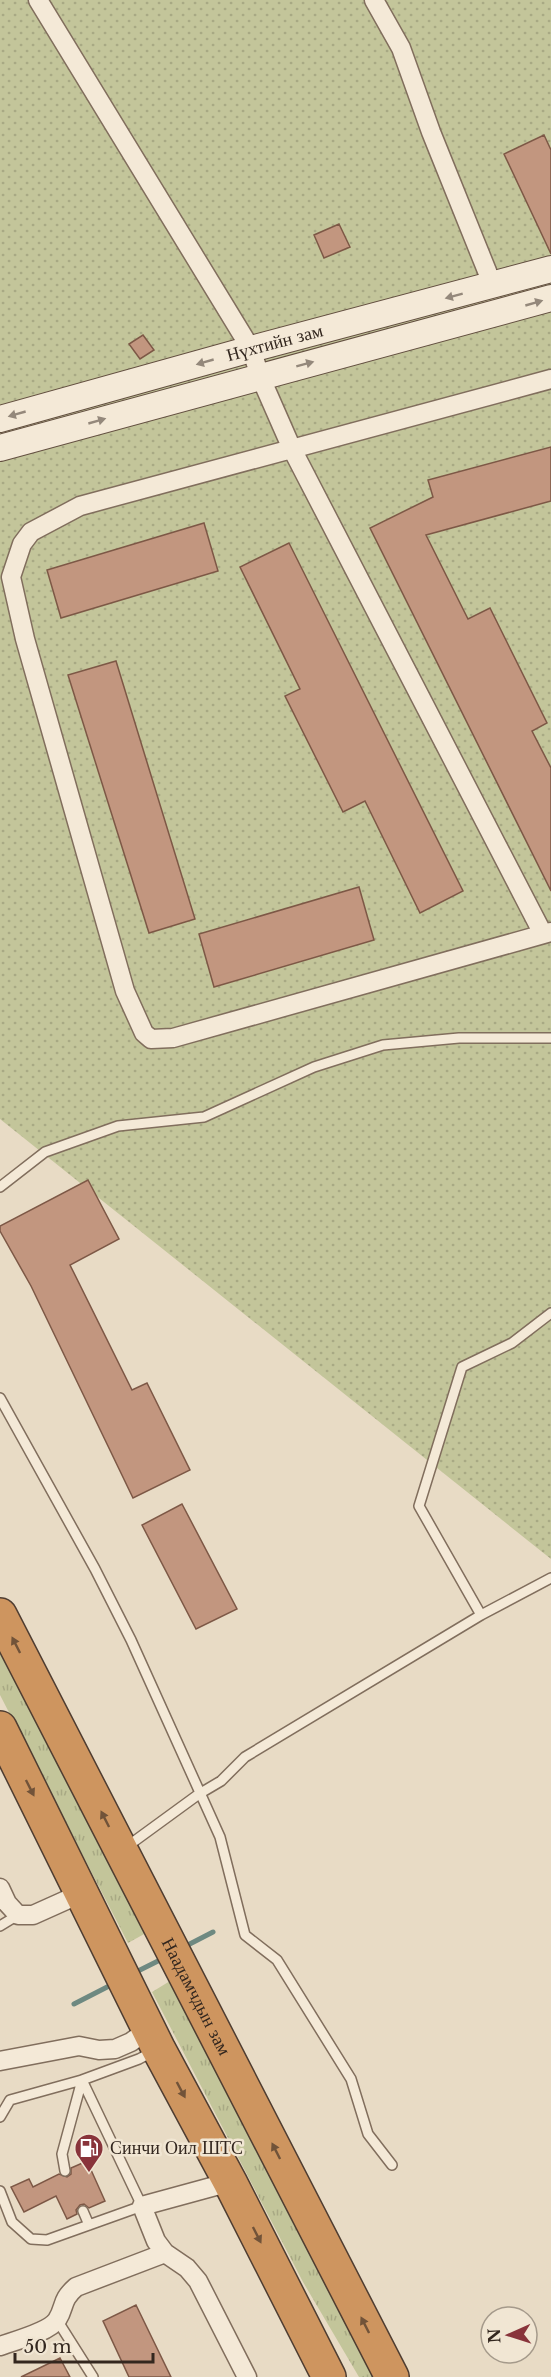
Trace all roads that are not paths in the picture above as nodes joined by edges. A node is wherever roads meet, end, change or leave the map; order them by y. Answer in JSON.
{"nodes":[{"id":1,"x":38,"y":0,"type":"edge"},
{"id":2,"x":374,"y":0,"type":"edge"},
{"id":3,"x":551,"y":269,"type":"edge"},
{"id":4,"x":493,"y":286,"type":"junction"},
{"id":5,"x":551,"y":298,"type":"edge"},
{"id":6,"x":251,"y":349,"type":"junction"},
{"id":7,"x":260,"y":376,"type":"junction"},
{"id":8,"x":551,"y":379,"type":"edge"},
{"id":9,"x":0,"y":419,"type":"edge"},
{"id":10,"x":0,"y":448,"type":"edge"},
{"id":11,"x":292,"y":449,"type":"junction"},
{"id":12,"x":547,"y":933,"type":"edge"},
{"id":13,"x":551,"y":1038,"type":"edge"},
{"id":14,"x":0,"y":1187,"type":"edge"},
{"id":15,"x":551,"y":1313,"type":"edge"},
{"id":16,"x":0,"y":1398,"type":"edge"},
{"id":17,"x":551,"y":1578,"type":"edge"},
{"id":18,"x":0,"y":1615,"type":"edge"},
{"id":19,"x":480,"y":1615,"type":"junction"},
{"id":20,"x":0,"y":1728,"type":"edge"},
{"id":21,"x":199,"y":1794,"type":"junction"},
{"id":22,"x":122,"y":1850,"type":"junction"},
{"id":23,"x":0,"y":1888,"type":"edge"},
{"id":24,"x":82,"y":1893,"type":"junction"},
{"id":25,"x":18,"y":1915,"type":"junction"},
{"id":26,"x":0,"y":1926,"type":"edge"},
{"id":27,"x":148,"y":2026,"type":"junction"},
{"id":28,"x":0,"y":2061,"type":"edge"},
{"id":29,"x":82,"y":2080,"type":"junction"},
{"id":30,"x":0,"y":2116,"type":"edge"},
{"id":31,"x":392,"y":2165,"type":"dead end"},
{"id":32,"x":65,"y":2171,"type":"dead end"},
{"id":33,"x":230,"y":2182,"type":"junction"},
{"id":34,"x":0,"y":2191,"type":"edge"},
{"id":35,"x":142,"y":2206,"type":"junction"},
{"id":36,"x":83,"y":2211,"type":"dead end"},
{"id":37,"x":89,"y":2225,"type":"junction"},
{"id":38,"x":165,"y":2253,"type":"junction"},
{"id":39,"x":57,"y":2320,"type":"junction"},
{"id":40,"x":0,"y":2346,"type":"edge"},
{"id":41,"x":93,"y":2377,"type":"edge"},
{"id":42,"x":247,"y":2377,"type":"edge"},
{"id":43,"x":329,"y":2377,"type":"edge"},
{"id":44,"x":392,"y":2377,"type":"edge"}],
"edges":[{"from":1,"to":6,"type":"street"},
{"from":2,"to":4,"type":"street"},
{"from":3,"to":4,"type":"main road","name":"Нүхтийн зам"},
{"from":4,"to":6,"type":"main road","name":"Нүхтийн зам","one_way":true},
{"from":7,"to":5,"type":"main road","name":"Нүхтийн зам","one_way":true},
{"from":6,"to":7,"type":"street"},
{"from":6,"to":9,"type":"main road","name":"Нүхтийн зам","one_way":true},
{"from":10,"to":7,"type":"main road","name":"Нүхтийн зам","one_way":true},
{"from":7,"to":11,"type":"street"},
{"from":8,"to":11,"type":"street"},
{"from":11,"to":12,"type":"street"},
{"from":11,"to":12,"type":"street"},
{"from":13,"to":14,"type":"lane"},
{"from":15,"to":19,"type":"lane"},
{"from":16,"to":21,"type":"lane"},
{"from":17,"to":19,"type":"lane"},
{"from":22,"to":18,"type":"highway","name":"Наадамчдын зам","one_way":true},
{"from":19,"to":21,"type":"lane"},
{"from":20,"to":24,"type":"highway","one_way":true},
{"from":21,"to":22,"type":"lane"},
{"from":21,"to":31,"type":"lane"},
{"from":44,"to":22,"type":"highway","name":"Наадамчдын зам","one_way":true},
{"from":23,"to":25,"type":"street"},
{"from":24,"to":25,"type":"street"},
{"from":24,"to":27,"type":"highway"},
{"from":25,"to":26,"type":"lane"},
{"from":27,"to":28,"type":"street"},
{"from":27,"to":29,"type":"lane"},
{"from":27,"to":33,"type":"highway","one_way":true},
{"from":29,"to":30,"type":"lane"},
{"from":29,"to":32,"type":"lane"},
{"from":29,"to":35,"type":"lane"},
{"from":33,"to":35,"type":"street"},
{"from":33,"to":43,"type":"highway","one_way":true},
{"from":34,"to":37,"type":"lane"},
{"from":35,"to":37,"type":"lane"},
{"from":35,"to":38,"type":"street"},
{"from":36,"to":37,"type":"lane"},
{"from":38,"to":39,"type":"street"},
{"from":38,"to":42,"type":"street"},
{"from":39,"to":40,"type":"street"},
{"from":39,"to":41,"type":"lane"}]}
